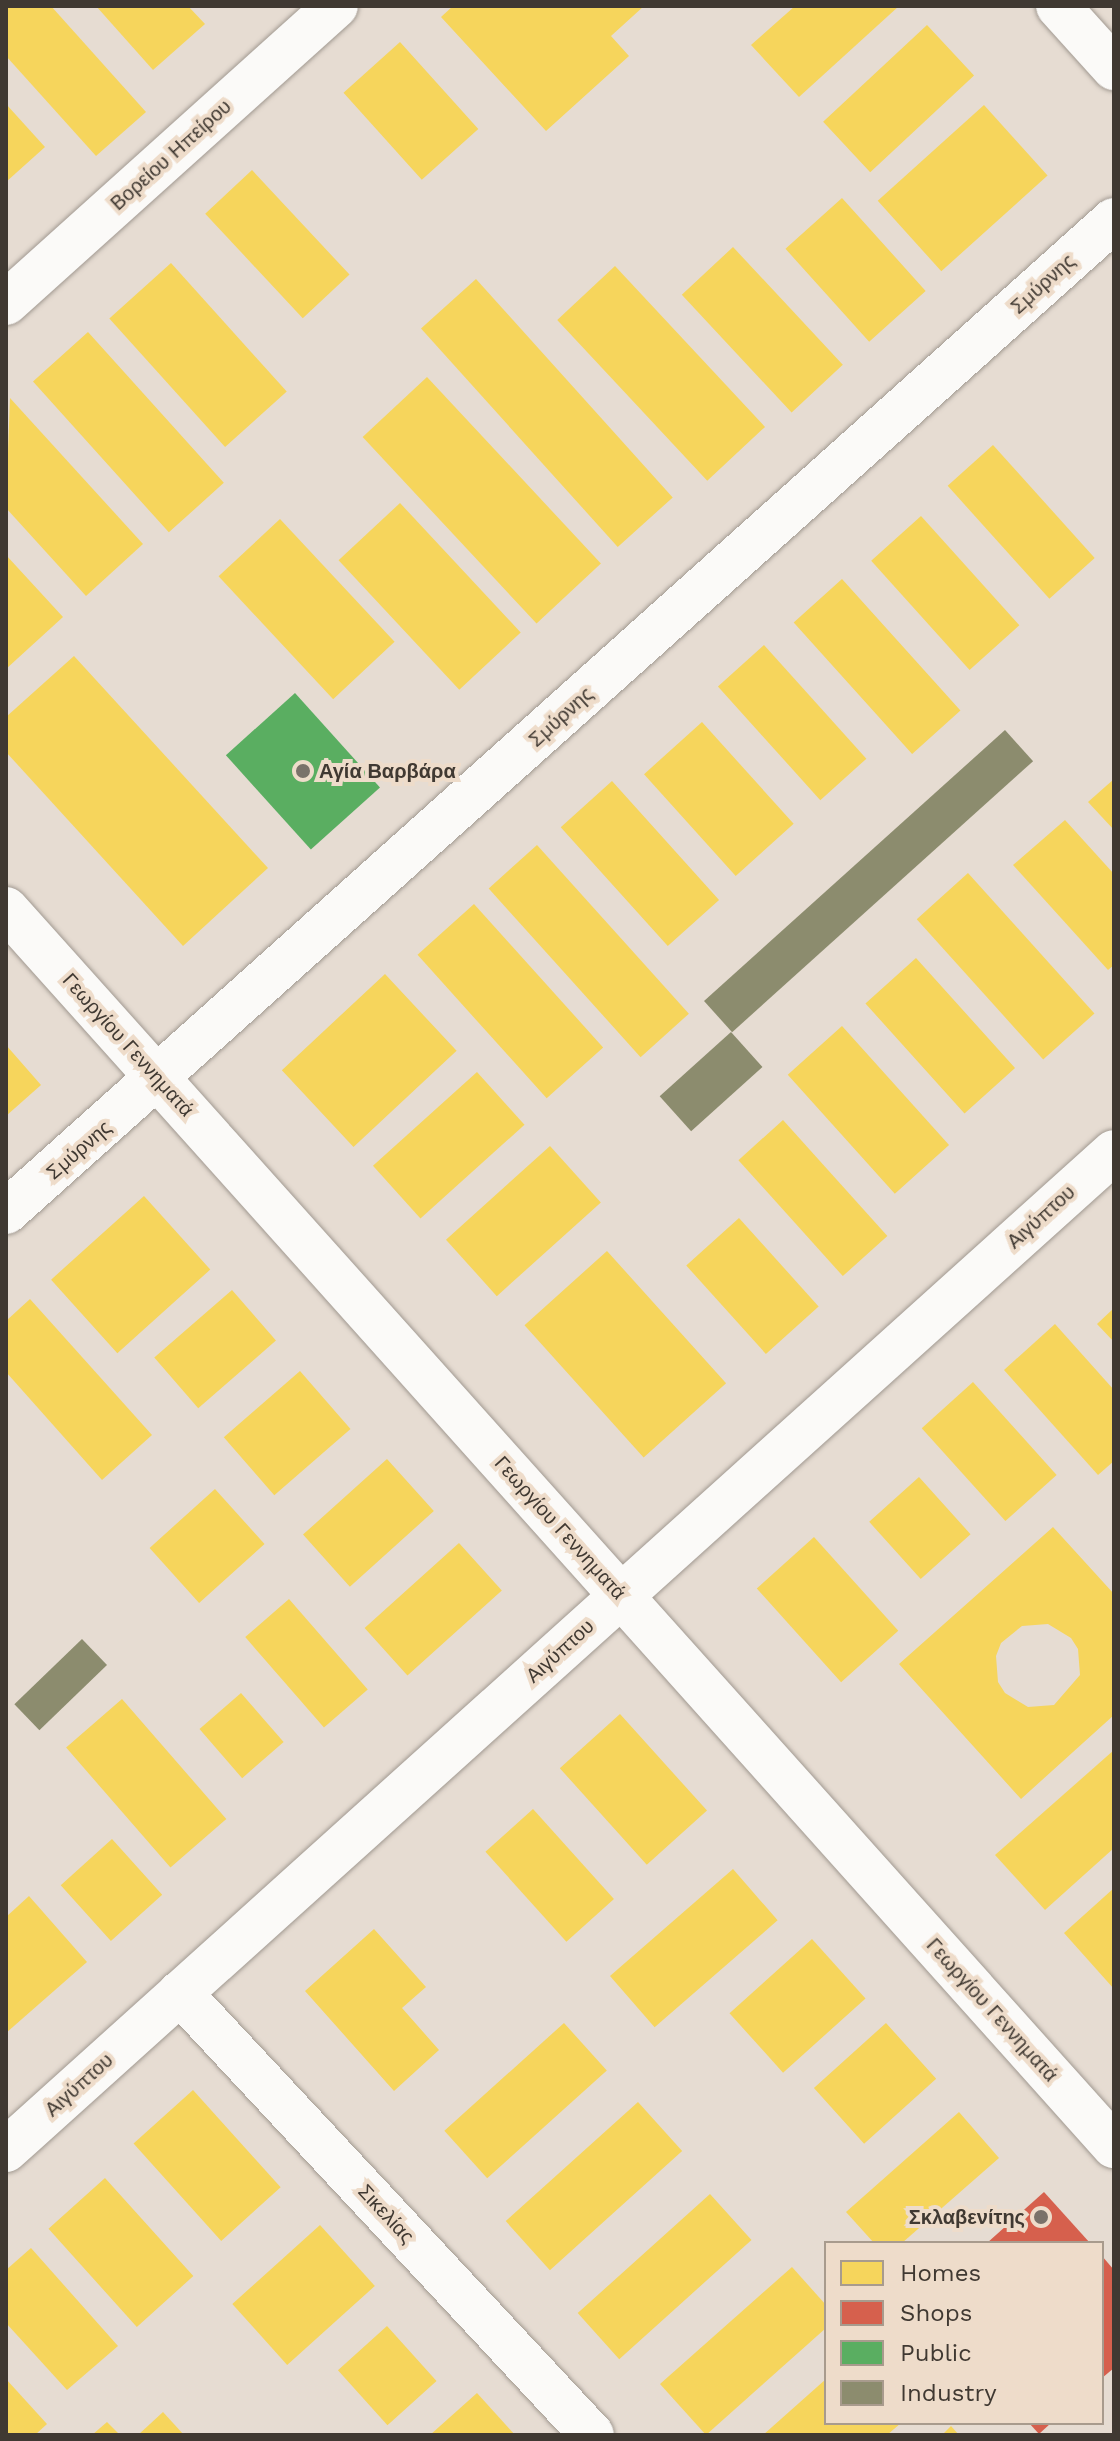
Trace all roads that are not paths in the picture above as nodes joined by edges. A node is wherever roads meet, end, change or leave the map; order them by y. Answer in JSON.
{"nodes":[{"id":1,"x":336,"y":6,"type":"edge"},
{"id":2,"x":1058,"y":6,"type":"edge"},
{"id":3,"x":1114,"y":68,"type":"edge"},
{"id":4,"x":1114,"y":220,"type":"edge"},
{"id":5,"x":6,"y":303,"type":"edge"},
{"id":6,"x":6,"y":909,"type":"edge"},
{"id":7,"x":158,"y":1079,"type":"junction"},
{"id":8,"x":1114,"y":1152,"type":"edge"},
{"id":9,"x":6,"y":1212,"type":"edge"},
{"id":10,"x":621,"y":1596,"type":"junction"},
{"id":11,"x":180,"y":1993,"type":"junction"},
{"id":12,"x":1114,"y":2146,"type":"edge"},
{"id":13,"x":6,"y":2150,"type":"edge"},
{"id":14,"x":592,"y":2435,"type":"edge"}],
"edges":[{"from":1,"to":5,"type":"street","name":"Βορείου Ηπείρου"},
{"from":2,"to":3,"type":"street"},
{"from":4,"to":7,"type":"street","name":"Σμύρνης"},
{"from":6,"to":7,"type":"street","name":"Γεωργίου Γεννηματά"},
{"from":7,"to":9,"type":"street","name":"Σμύρνης"},
{"from":7,"to":10,"type":"street","name":"Γεωργίου Γεννηματά"},
{"from":8,"to":10,"type":"street","name":"Αιγύπτου"},
{"from":10,"to":11,"type":"street","name":"Αιγύπτου"},
{"from":10,"to":12,"type":"street","name":"Γεωργίου Γεννηματά"},
{"from":11,"to":13,"type":"street","name":"Αιγύπτου"},
{"from":11,"to":14,"type":"street","name":"Σικελίας"}]}
